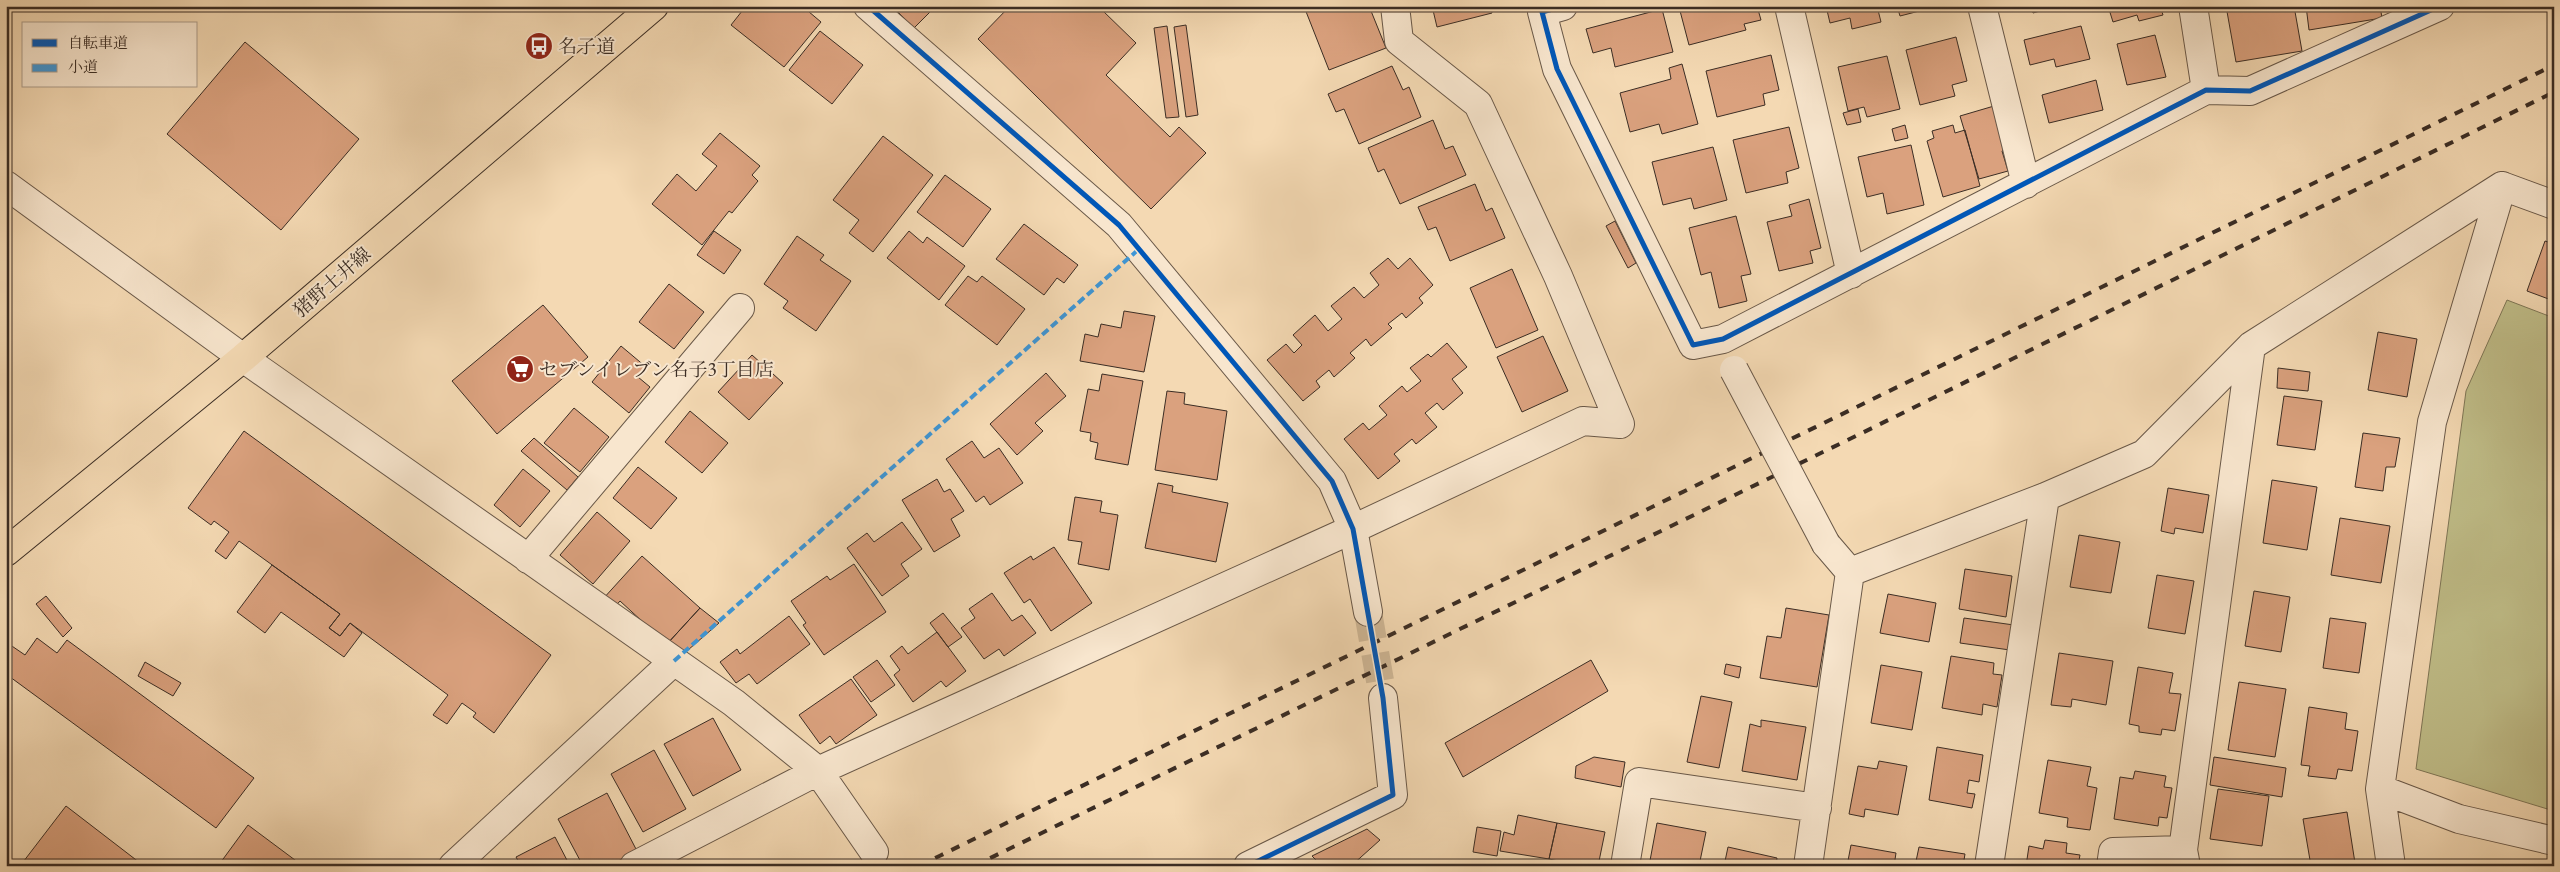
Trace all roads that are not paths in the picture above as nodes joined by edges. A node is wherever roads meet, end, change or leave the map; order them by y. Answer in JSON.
{"nodes":[{"id":1,"x":654,"y":6,"type":"edge"},
{"id":2,"x":868,"y":6,"type":"edge"},
{"id":3,"x":1395,"y":6,"type":"edge"},
{"id":4,"x":1563,"y":6,"type":"edge"},
{"id":5,"x":1789,"y":6,"type":"edge"},
{"id":6,"x":1982,"y":6,"type":"edge"},
{"id":7,"x":2193,"y":6,"type":"edge"},
{"id":8,"x":2440,"y":6,"type":"edge"},
{"id":9,"x":2400,"y":15,"type":"edge"},
{"id":10,"x":2206,"y":90,"type":"junction"},
{"id":11,"x":2026,"y":184,"type":"junction"},
{"id":12,"x":6,"y":185,"type":"edge"},
{"id":13,"x":2502,"y":186,"type":"junction"},
{"id":14,"x":2554,"y":205,"type":"edge"},
{"id":15,"x":1851,"y":274,"type":"junction"},
{"id":16,"x":740,"y":308,"type":"dead end"},
{"id":17,"x":1723,"y":339,"type":"junction"},
{"id":18,"x":2251,"y":346,"type":"junction"},
{"id":19,"x":243,"y":358,"type":"junction"},
{"id":20,"x":2045,"y":497,"type":"junction"},
{"id":21,"x":1353,"y":528,"type":"junction"},
{"id":22,"x":6,"y":552,"type":"edge"},
{"id":23,"x":528,"y":559,"type":"junction"},
{"id":24,"x":1850,"y":572,"type":"junction"},
{"id":25,"x":1368,"y":612,"type":"tunnel mouth"},
{"id":26,"x":674,"y":661,"type":"junction"},
{"id":27,"x":1383,"y":698,"type":"tunnel mouth"},
{"id":28,"x":818,"y":771,"type":"junction"},
{"id":29,"x":2380,"y":789,"type":"junction"},
{"id":30,"x":1817,"y":808,"type":"junction"},
{"id":31,"x":2554,"y":840,"type":"edge"},
{"id":32,"x":874,"y":852,"type":"dead end"},
{"id":33,"x":2184,"y":858,"type":"edge"},
{"id":34,"x":453,"y":866,"type":"edge"},
{"id":35,"x":634,"y":866,"type":"edge"},
{"id":36,"x":1248,"y":866,"type":"edge"},
{"id":37,"x":1625,"y":866,"type":"edge"},
{"id":38,"x":1808,"y":866,"type":"edge"},
{"id":39,"x":1989,"y":866,"type":"edge"},
{"id":40,"x":2111,"y":866,"type":"edge"},
{"id":41,"x":2391,"y":866,"type":"edge"}],
"edges":[{"from":1,"to":19,"type":"main road","name":"猪野土井線"},
{"from":2,"to":21,"type":"street"},
{"from":3,"to":21,"type":"street"},
{"from":4,"to":17,"type":"street"},
{"from":5,"to":15,"type":"street"},
{"from":6,"to":11,"type":"street"},
{"from":7,"to":10,"type":"street"},
{"from":8,"to":9,"type":"street"},
{"from":9,"to":10,"type":"street"},
{"from":10,"to":11,"type":"street"},
{"from":11,"to":15,"type":"street"},
{"from":12,"to":19,"type":"street"},
{"from":13,"to":14,"type":"street"},
{"from":13,"to":18,"type":"street"},
{"from":13,"to":29,"type":"street"},
{"from":15,"to":17,"type":"street"},
{"from":16,"to":23,"type":"street"},
{"from":17,"to":24,"type":"street","bridge":true},
{"from":18,"to":20,"type":"street"},
{"from":18,"to":33,"type":"street"},
{"from":19,"to":22,"type":"main road","name":"猪野土井線"},
{"from":19,"to":23,"type":"street"},
{"from":20,"to":24,"type":"street"},
{"from":20,"to":39,"type":"street"},
{"from":21,"to":25,"type":"street"},
{"from":21,"to":28,"type":"street"},
{"from":23,"to":26,"type":"street"},
{"from":24,"to":30,"type":"street"},
{"from":26,"to":28,"type":"street"},
{"from":26,"to":34,"type":"street"},
{"from":27,"to":36,"type":"street"},
{"from":28,"to":32,"type":"street"},
{"from":28,"to":35,"type":"street"},
{"from":29,"to":31,"type":"street"},
{"from":29,"to":41,"type":"street"},
{"from":30,"to":37,"type":"street"},
{"from":30,"to":38,"type":"street"},
{"from":33,"to":40,"type":"street"}]}
